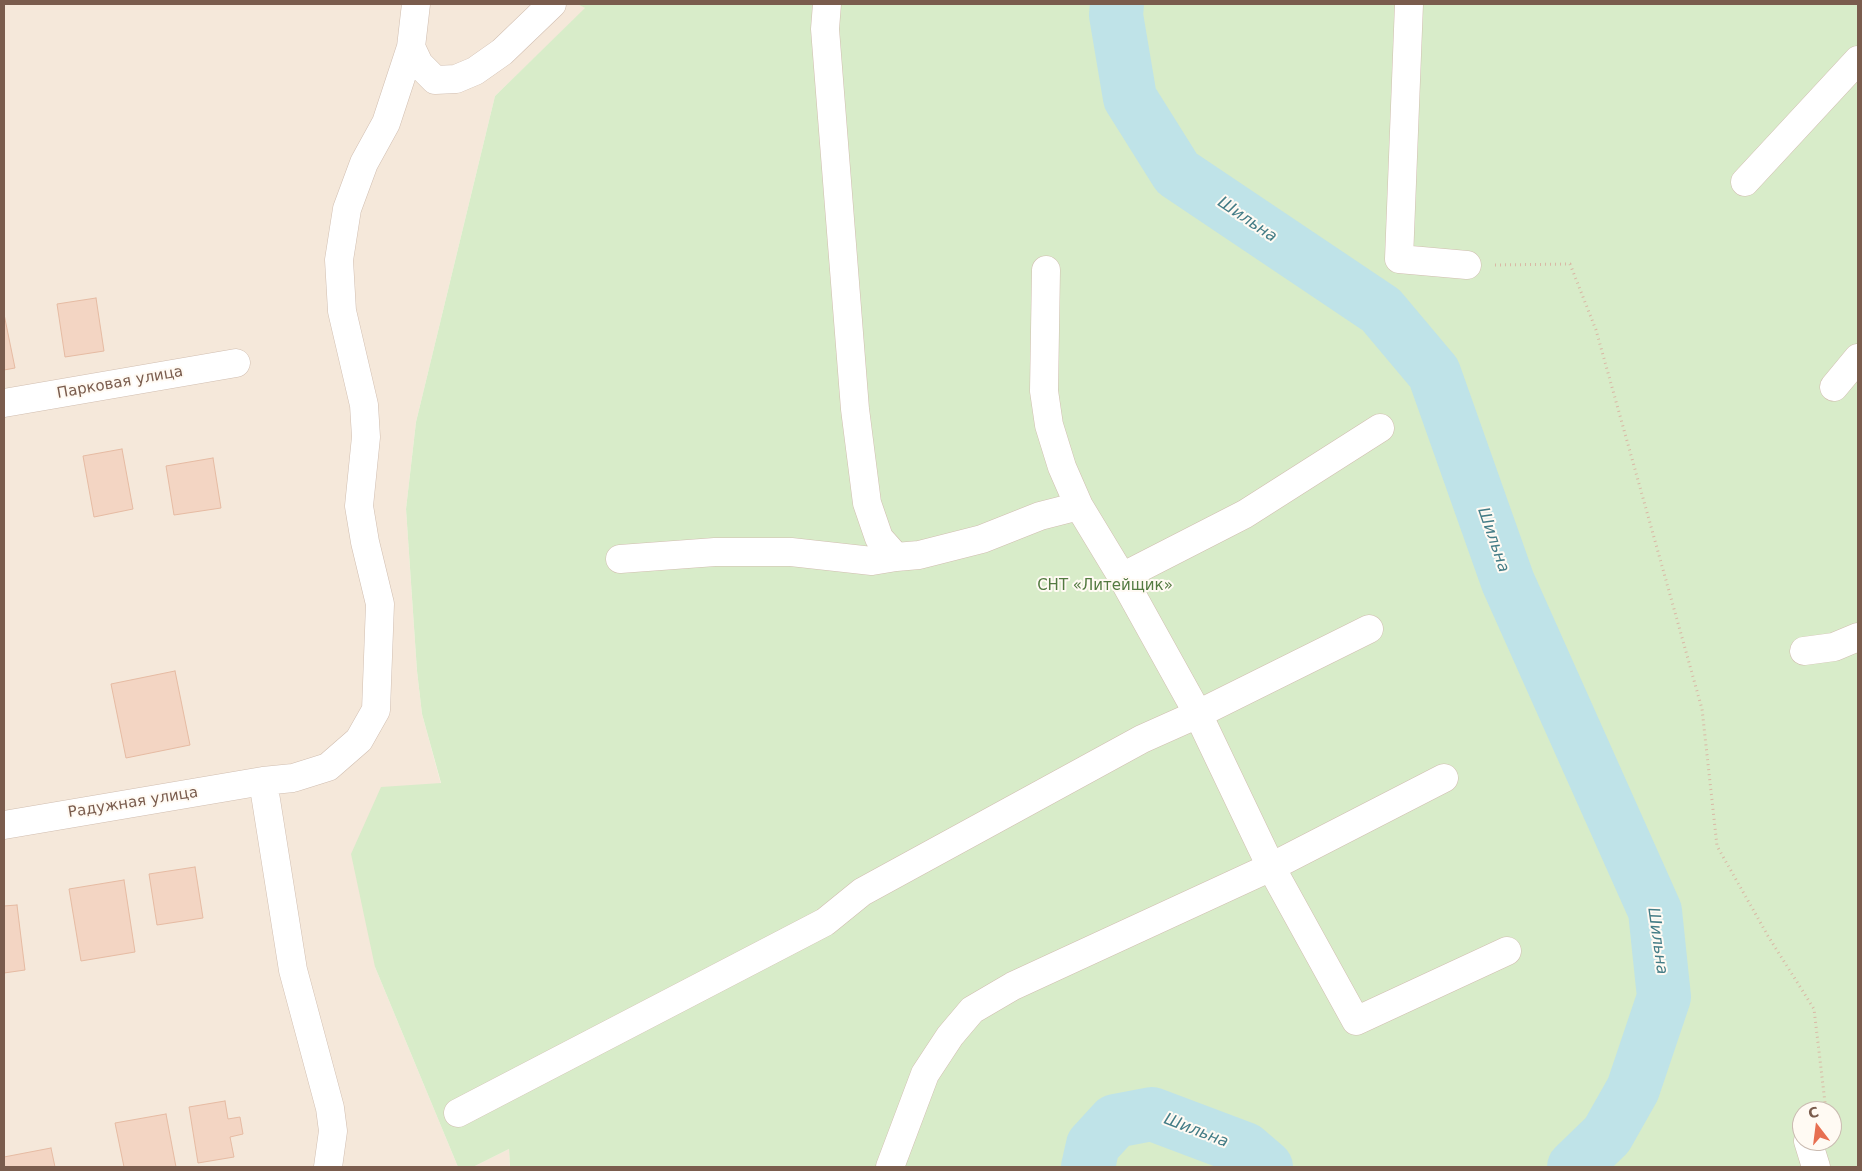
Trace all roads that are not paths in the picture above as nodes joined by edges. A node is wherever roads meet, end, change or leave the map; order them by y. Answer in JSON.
{"nodes":[{"id":1,"x":416,"y":4,"type":"edge"},
{"id":2,"x":552,"y":4,"type":"edge"},
{"id":3,"x":827,"y":4,"type":"edge"},
{"id":4,"x":1409,"y":4,"type":"edge"},
{"id":5,"x":411,"y":47,"type":"junction"},
{"id":6,"x":1858,"y":60,"type":"edge"},
{"id":7,"x":1745,"y":182,"type":"dead end"},
{"id":8,"x":1467,"y":265,"type":"road end"},
{"id":9,"x":1046,"y":270,"type":"dead end"},
{"id":10,"x":1858,"y":358,"type":"edge"},
{"id":11,"x":236,"y":363,"type":"dead end"},
{"id":12,"x":1834,"y":387,"type":"dead end"},
{"id":13,"x":4,"y":403,"type":"edge"},
{"id":14,"x":1380,"y":428,"type":"dead end"},
{"id":15,"x":1079,"y":506,"type":"junction"},
{"id":16,"x":896,"y":557,"type":"junction"},
{"id":17,"x":620,"y":559,"type":"dead end"},
{"id":18,"x":1122,"y":577,"type":"junction"},
{"id":19,"x":1368,"y":629,"type":"dead end"},
{"id":20,"x":1858,"y":637,"type":"edge"},
{"id":21,"x":1804,"y":651,"type":"dead end"},
{"id":22,"x":1198,"y":714,"type":"junction"},
{"id":23,"x":1444,"y":778,"type":"dead end"},
{"id":24,"x":263,"y":781,"type":"junction"},
{"id":25,"x":4,"y":825,"type":"edge"},
{"id":26,"x":1271,"y":867,"type":"junction"},
{"id":27,"x":1507,"y":951,"type":"dead end"},
{"id":28,"x":458,"y":1113,"type":"dead end"},
{"id":29,"x":1811,"y":1151,"type":"edge"},
{"id":30,"x":328,"y":1167,"type":"edge"},
{"id":31,"x":890,"y":1167,"type":"edge"},
{"id":32,"x":1816,"y":1167,"type":"edge"}],
"edges":[{"from":1,"to":5,"type":"street","name":"Радужная улица"},
{"from":2,"to":5,"type":"street"},
{"from":3,"to":16,"type":"street"},
{"from":4,"to":8,"type":"street"},
{"from":5,"to":24,"type":"street","name":"Радужная улица"},
{"from":6,"to":7,"type":"street"},
{"from":9,"to":15,"type":"street"},
{"from":10,"to":12,"type":"street"},
{"from":11,"to":13,"type":"street","name":"Парковая улица"},
{"from":14,"to":18,"type":"street"},
{"from":15,"to":16,"type":"street"},
{"from":15,"to":18,"type":"street"},
{"from":16,"to":17,"type":"street"},
{"from":18,"to":22,"type":"street"},
{"from":19,"to":22,"type":"street"},
{"from":20,"to":21,"type":"street"},
{"from":22,"to":26,"type":"street"},
{"from":22,"to":28,"type":"street"},
{"from":23,"to":26,"type":"street"},
{"from":24,"to":25,"type":"street","name":"Радужная улица"},
{"from":24,"to":30,"type":"street"},
{"from":26,"to":27,"type":"street"},
{"from":26,"to":31,"type":"street"},
{"from":29,"to":32,"type":"street"}]}
